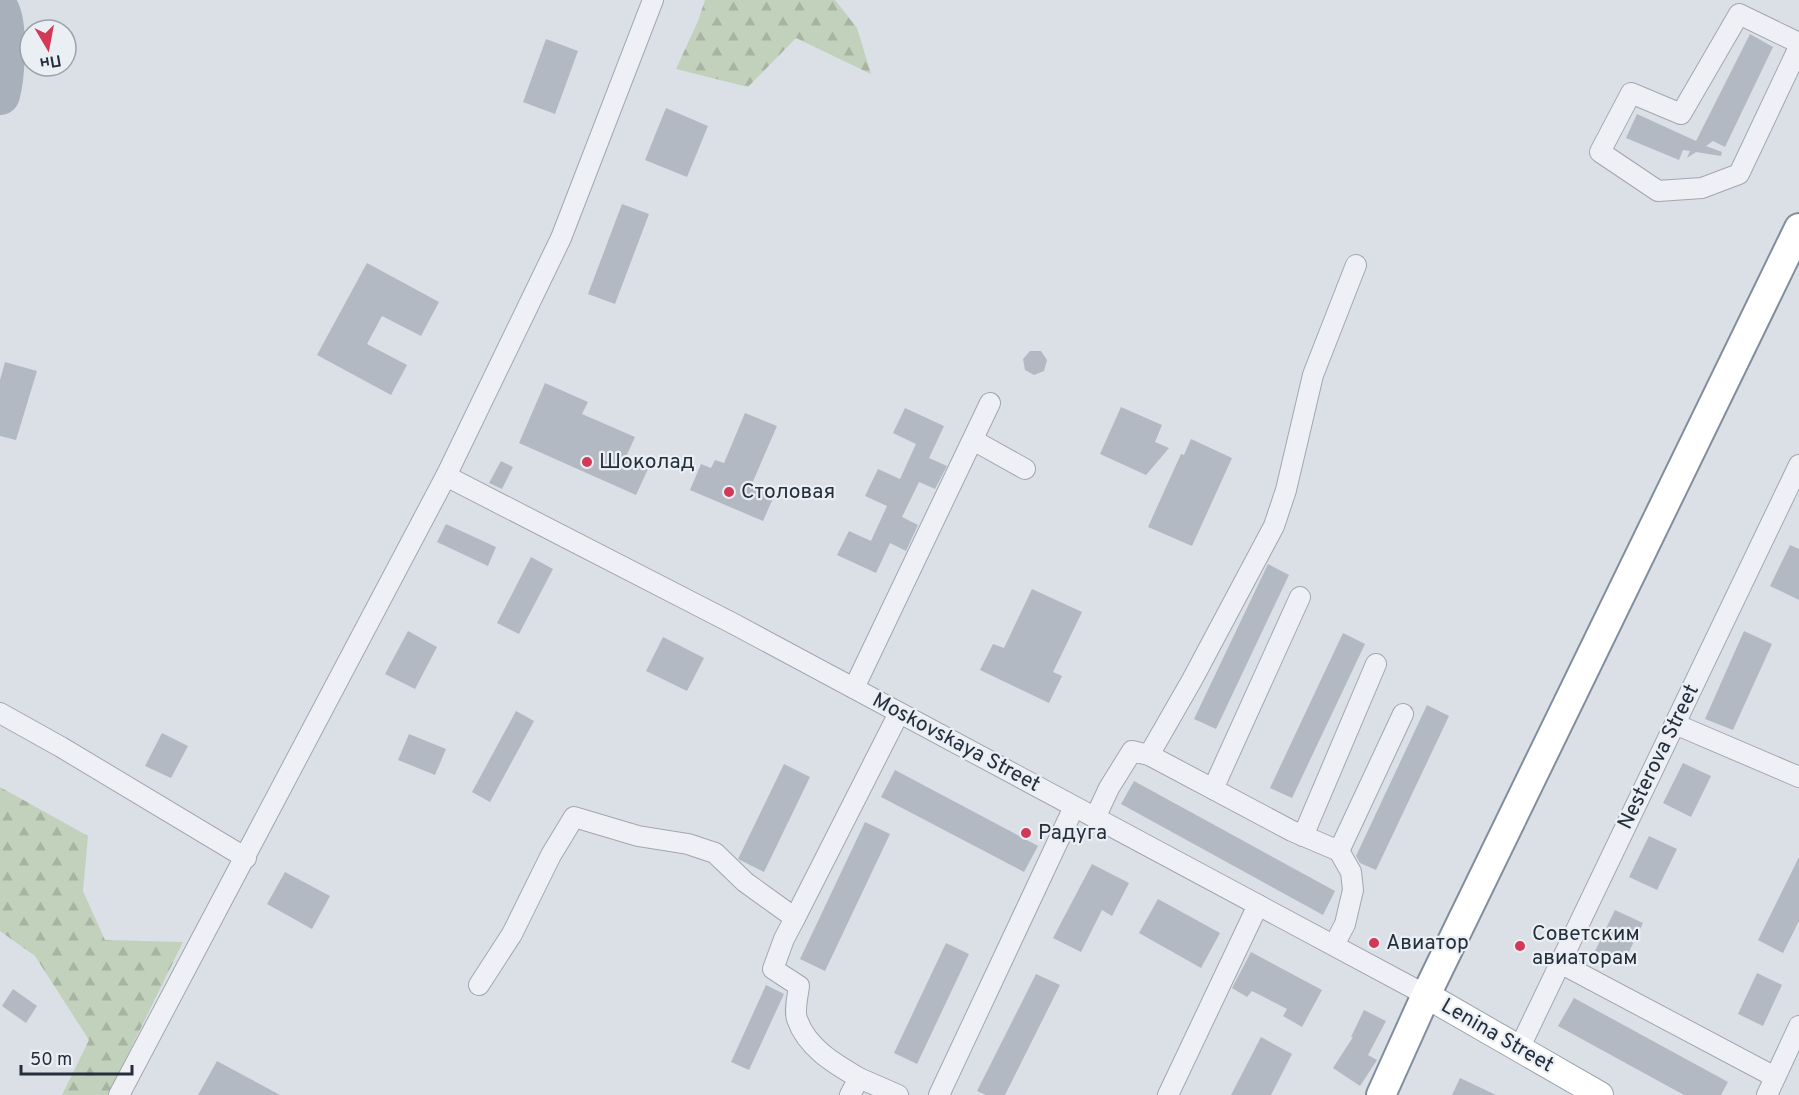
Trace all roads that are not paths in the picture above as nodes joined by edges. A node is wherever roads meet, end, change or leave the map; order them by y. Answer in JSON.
{"nodes":[{"id":1,"x":652,"y":0,"type":"edge"},
{"id":2,"x":1799,"y":43,"type":"edge"},
{"id":3,"x":1799,"y":47,"type":"edge"},
{"id":4,"x":1799,"y":228,"type":"edge"},
{"id":5,"x":1356,"y":265,"type":"dead end"},
{"id":6,"x":990,"y":403,"type":"dead end"},
{"id":7,"x":973,"y":440,"type":"junction"},
{"id":8,"x":1799,"y":465,"type":"edge"},
{"id":9,"x":1025,"y":469,"type":"dead end"},
{"id":10,"x":446,"y":476,"type":"junction"},
{"id":11,"x":1300,"y":597,"type":"dead end"},
{"id":12,"x":1376,"y":664,"type":"dead end"},
{"id":13,"x":854,"y":688,"type":"junction"},
{"id":14,"x":0,"y":713,"type":"edge"},
{"id":15,"x":899,"y":713,"type":"junction"},
{"id":16,"x":1404,"y":714,"type":"dead end"},
{"id":17,"x":1675,"y":724,"type":"junction"},
{"id":18,"x":1149,"y":755,"type":"junction"},
{"id":19,"x":1799,"y":777,"type":"edge"},
{"id":20,"x":1213,"y":789,"type":"junction"},
{"id":21,"x":1074,"y":807,"type":"junction"},
{"id":22,"x":1095,"y":818,"type":"junction"},
{"id":23,"x":1304,"y":836,"type":"junction"},
{"id":24,"x":1339,"y":852,"type":"junction"},
{"id":25,"x":246,"y":858,"type":"junction"},
{"id":26,"x":1258,"y":905,"type":"junction"},
{"id":27,"x":795,"y":918,"type":"junction"},
{"id":28,"x":1334,"y":945,"type":"junction"},
{"id":29,"x":1560,"y":963,"type":"junction"},
{"id":30,"x":479,"y":985,"type":"dead end"},
{"id":31,"x":1426,"y":995,"type":"junction"},
{"id":32,"x":1799,"y":1026,"type":"edge"},
{"id":33,"x":1519,"y":1049,"type":"junction"},
{"id":34,"x":1775,"y":1077,"type":"junction"},
{"id":35,"x":855,"y":1087,"type":"edge"},
{"id":36,"x":119,"y":1095,"type":"edge"},
{"id":37,"x":898,"y":1095,"type":"edge"},
{"id":38,"x":939,"y":1095,"type":"edge"},
{"id":39,"x":1168,"y":1095,"type":"edge"},
{"id":40,"x":1381,"y":1095,"type":"edge"},
{"id":41,"x":1600,"y":1095,"type":"edge"},
{"id":42,"x":1767,"y":1095,"type":"edge"}],
"edges":[{"from":1,"to":10,"type":"street"},
{"from":2,"to":3,"type":"street"},
{"from":4,"to":31,"type":"highway"},
{"from":5,"to":18,"type":"street"},
{"from":6,"to":7,"type":"street"},
{"from":7,"to":9,"type":"street"},
{"from":7,"to":13,"type":"street"},
{"from":8,"to":17,"type":"street","name":"Nesterova Street"},
{"from":10,"to":13,"type":"street","name":"Moskovskaya Street"},
{"from":10,"to":25,"type":"street"},
{"from":11,"to":20,"type":"street"},
{"from":12,"to":23,"type":"street"},
{"from":13,"to":15,"type":"street","name":"Moskovskaya Street"},
{"from":14,"to":25,"type":"street"},
{"from":15,"to":21,"type":"street","name":"Moskovskaya Street"},
{"from":15,"to":27,"type":"street"},
{"from":16,"to":24,"type":"street"},
{"from":17,"to":19,"type":"street"},
{"from":17,"to":29,"type":"street","name":"Nesterova Street"},
{"from":18,"to":20,"type":"street"},
{"from":18,"to":22,"type":"street"},
{"from":20,"to":23,"type":"street"},
{"from":21,"to":22,"type":"street","name":"Moskovskaya Street"},
{"from":21,"to":38,"type":"street"},
{"from":22,"to":26,"type":"street","name":"Moskovskaya Street"},
{"from":23,"to":24,"type":"street"},
{"from":24,"to":28,"type":"street"},
{"from":25,"to":36,"type":"street"},
{"from":26,"to":28,"type":"street","name":"Moskovskaya Street"},
{"from":26,"to":39,"type":"street"},
{"from":27,"to":30,"type":"street"},
{"from":27,"to":35,"type":"street"},
{"from":28,"to":31,"type":"street","name":"Moskovskaya Street"},
{"from":29,"to":33,"type":"street","name":"Nesterova Street"},
{"from":29,"to":34,"type":"street"},
{"from":31,"to":33,"type":"main road","name":"Lenina Street"},
{"from":31,"to":40,"type":"highway"},
{"from":32,"to":34,"type":"street"},
{"from":33,"to":41,"type":"main road","name":"Lenina Street"},
{"from":34,"to":42,"type":"street"},
{"from":35,"to":37,"type":"street"}]}
